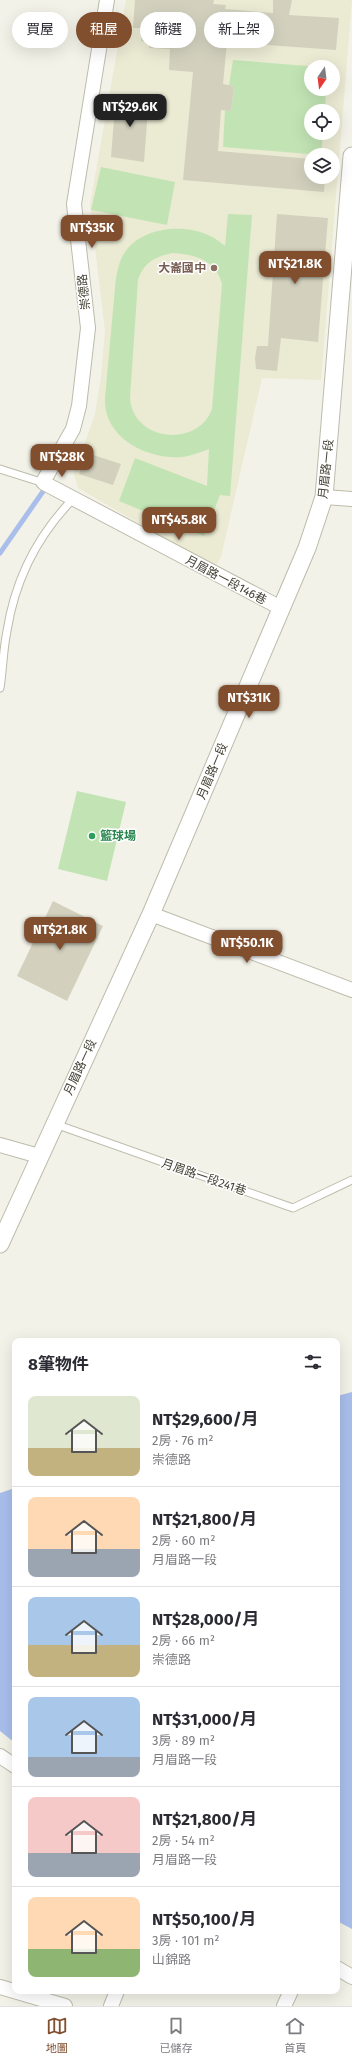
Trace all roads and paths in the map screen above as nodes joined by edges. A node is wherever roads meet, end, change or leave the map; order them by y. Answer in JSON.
{"nodes":[{"id":1,"x":107,"y":0,"type":"edge"},
{"id":2,"x":352,"y":156,"type":"edge"},
{"id":3,"x":0,"y":469,"type":"edge"},
{"id":4,"x":44,"y":482,"type":"junction"},
{"id":5,"x":69,"y":497,"type":"junction"},
{"id":6,"x":324,"y":497,"type":"junction"},
{"id":7,"x":352,"y":499,"type":"edge"},
{"id":8,"x":281,"y":608,"type":"junction"},
{"id":9,"x":0,"y":688,"type":"edge"},
{"id":10,"x":151,"y":914,"type":"junction"},
{"id":11,"x":352,"y":990,"type":"edge"},
{"id":12,"x":54,"y":1124,"type":"junction"},
{"id":13,"x":0,"y":1145,"type":"edge"},
{"id":14,"x":39,"y":1156,"type":"junction"},
{"id":15,"x":352,"y":1180,"type":"edge"},
{"id":16,"x":0,"y":1244,"type":"edge"},
{"id":17,"x":0,"y":1756,"type":"edge"},
{"id":18,"x":12,"y":1764,"type":"edge"},
{"id":19,"x":340,"y":1970,"type":"edge"},
{"id":20,"x":352,"y":1977,"type":"edge"},
{"id":21,"x":0,"y":1987,"type":"edge"},
{"id":22,"x":12,"y":1991,"type":"edge"},
{"id":23,"x":24,"y":1994,"type":"edge"},
{"id":24,"x":115,"y":1994,"type":"edge"},
{"id":25,"x":290,"y":1994,"type":"edge"},
{"id":26,"x":65,"y":2006,"type":"edge"},
{"id":27,"x":111,"y":2006,"type":"edge"},
{"id":28,"x":284,"y":2006,"type":"edge"}],
"edges":[{"from":1,"to":4,"type":"street","name":"崇德路"},
{"from":2,"to":6,"type":"street","name":"月眉路一段"},
{"from":3,"to":4,"type":"lane"},
{"from":4,"to":5,"type":"street","name":"月眉路一段146巷"},
{"from":5,"to":8,"type":"street","name":"月眉路一段146巷"},
{"from":5,"to":9,"type":"lane"},
{"from":6,"to":7,"type":"street"},
{"from":6,"to":8,"type":"street","name":"月眉路一段"},
{"from":8,"to":10,"type":"street","name":"月眉路一段"},
{"from":10,"to":11,"type":"street"},
{"from":10,"to":12,"type":"street","name":"月眉路一段"},
{"from":12,"to":14,"type":"street","name":"月眉路一段"},
{"from":12,"to":15,"type":"lane","name":"月眉路一段241巷"},
{"from":13,"to":14,"type":"street"},
{"from":14,"to":16,"type":"street","name":"月眉路一段"},
{"from":17,"to":18,"type":"street"},
{"from":19,"to":20,"type":"street"},
{"from":21,"to":22,"type":"street"},
{"from":23,"to":26,"type":"street"},
{"from":24,"to":27,"type":"street"},
{"from":25,"to":28,"type":"street"}]}
